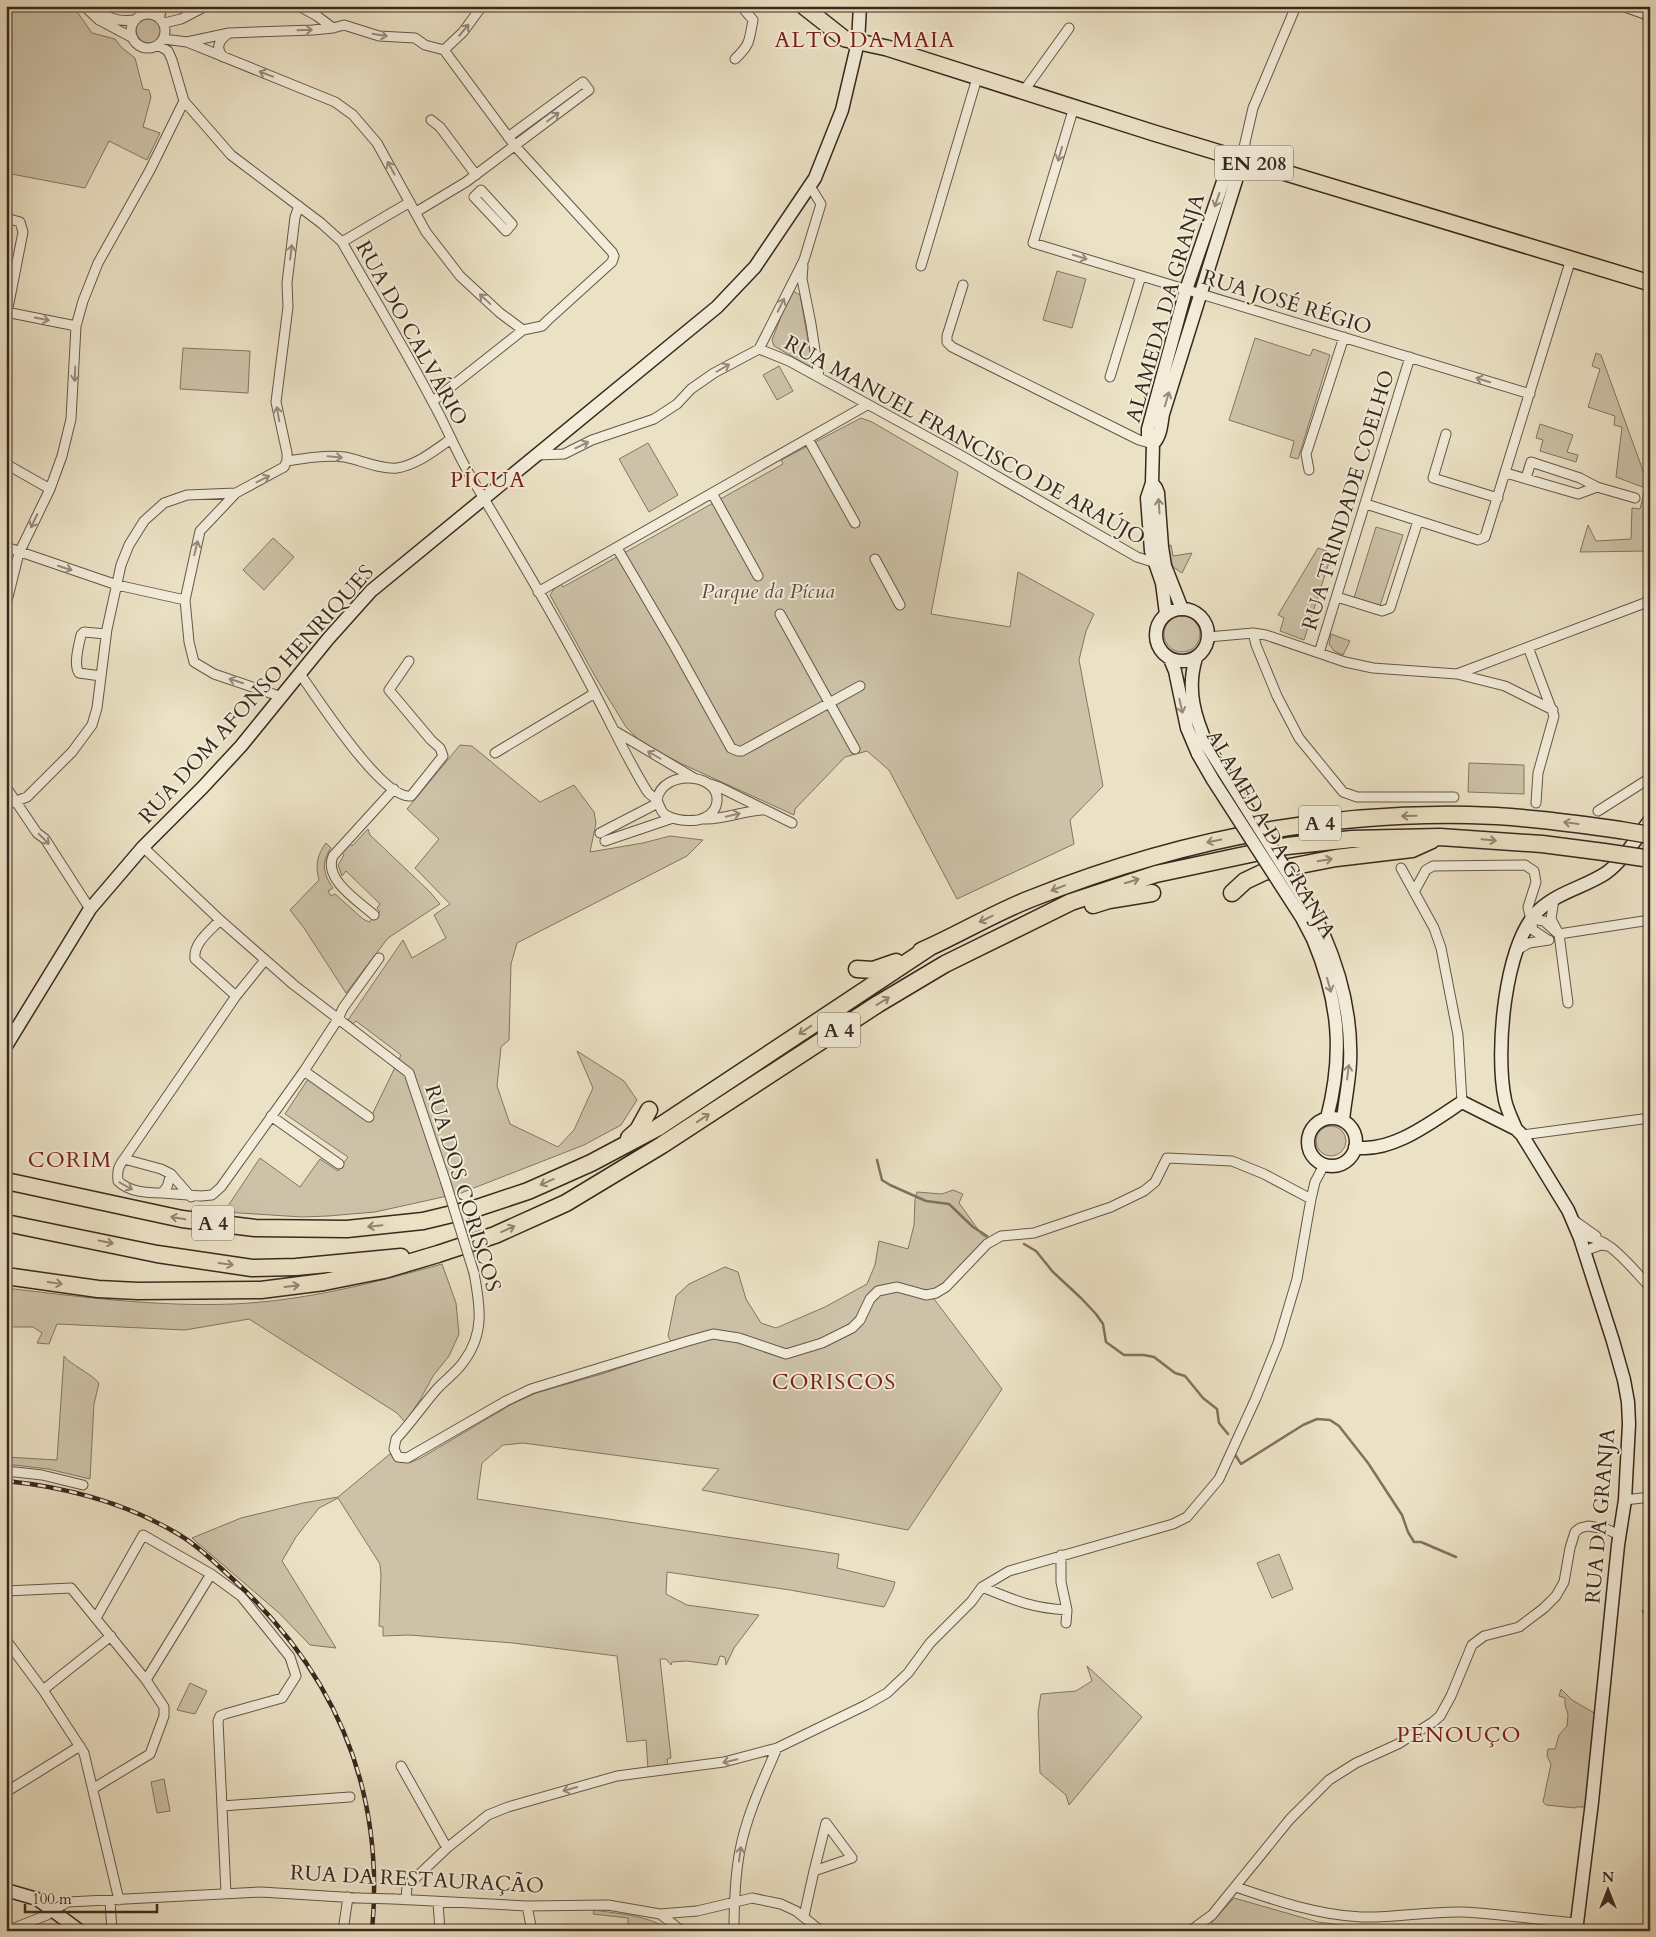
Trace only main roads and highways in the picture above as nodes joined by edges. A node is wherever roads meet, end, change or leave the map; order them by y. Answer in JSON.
{"nodes":[{"id":1,"x":803,"y":6,"type":"edge"},
{"id":2,"x":1650,"y":283,"type":"edge"},
{"id":3,"x":1650,"y":835,"type":"edge"},
{"id":4,"x":1440,"y":837,"type":"junction"},
{"id":5,"x":1647,"y":859,"type":"edge"},
{"id":6,"x":1152,"y":893,"type":"dead end"},
{"id":7,"x":1232,"y":893,"type":"dead end"},
{"id":8,"x":1022,"y":926,"type":"junction"},
{"id":9,"x":930,"y":947,"type":"junction"},
{"id":10,"x":857,"y":969,"type":"dead end"},
{"id":11,"x":649,"y":1110,"type":"dead end"},
{"id":12,"x":592,"y":1163,"type":"junction"},
{"id":13,"x":6,"y":1181,"type":"edge"},
{"id":14,"x":6,"y":1223,"type":"edge"},
{"id":15,"x":446,"y":1252,"type":"junction"},
{"id":16,"x":6,"y":1276,"type":"edge"}],
"edges":[{"from":1,"to":2,"type":"main road","number":"EN 208"},
{"from":3,"to":9,"type":"highway","number":"A 4","one_way":true,"bridge":true},
{"from":4,"to":5,"type":"highway","number":"A 4","one_way":true,"bridge":true},
{"from":7,"to":4,"type":"highway","one_way":true},
{"from":8,"to":4,"type":"highway","number":"A 4","one_way":true},
{"from":6,"to":8,"type":"highway"},
{"from":15,"to":8,"type":"highway","number":"A 4","one_way":true},
{"from":9,"to":10,"type":"highway"},
{"from":9,"to":12,"type":"highway","number":"A 4","one_way":true},
{"from":11,"to":12,"type":"highway"},
{"from":12,"to":13,"type":"highway","number":"A 4","one_way":true},
{"from":14,"to":15,"type":"highway","number":"A 4","one_way":true},
{"from":16,"to":15,"type":"highway","number":"A 4","one_way":true}]}
